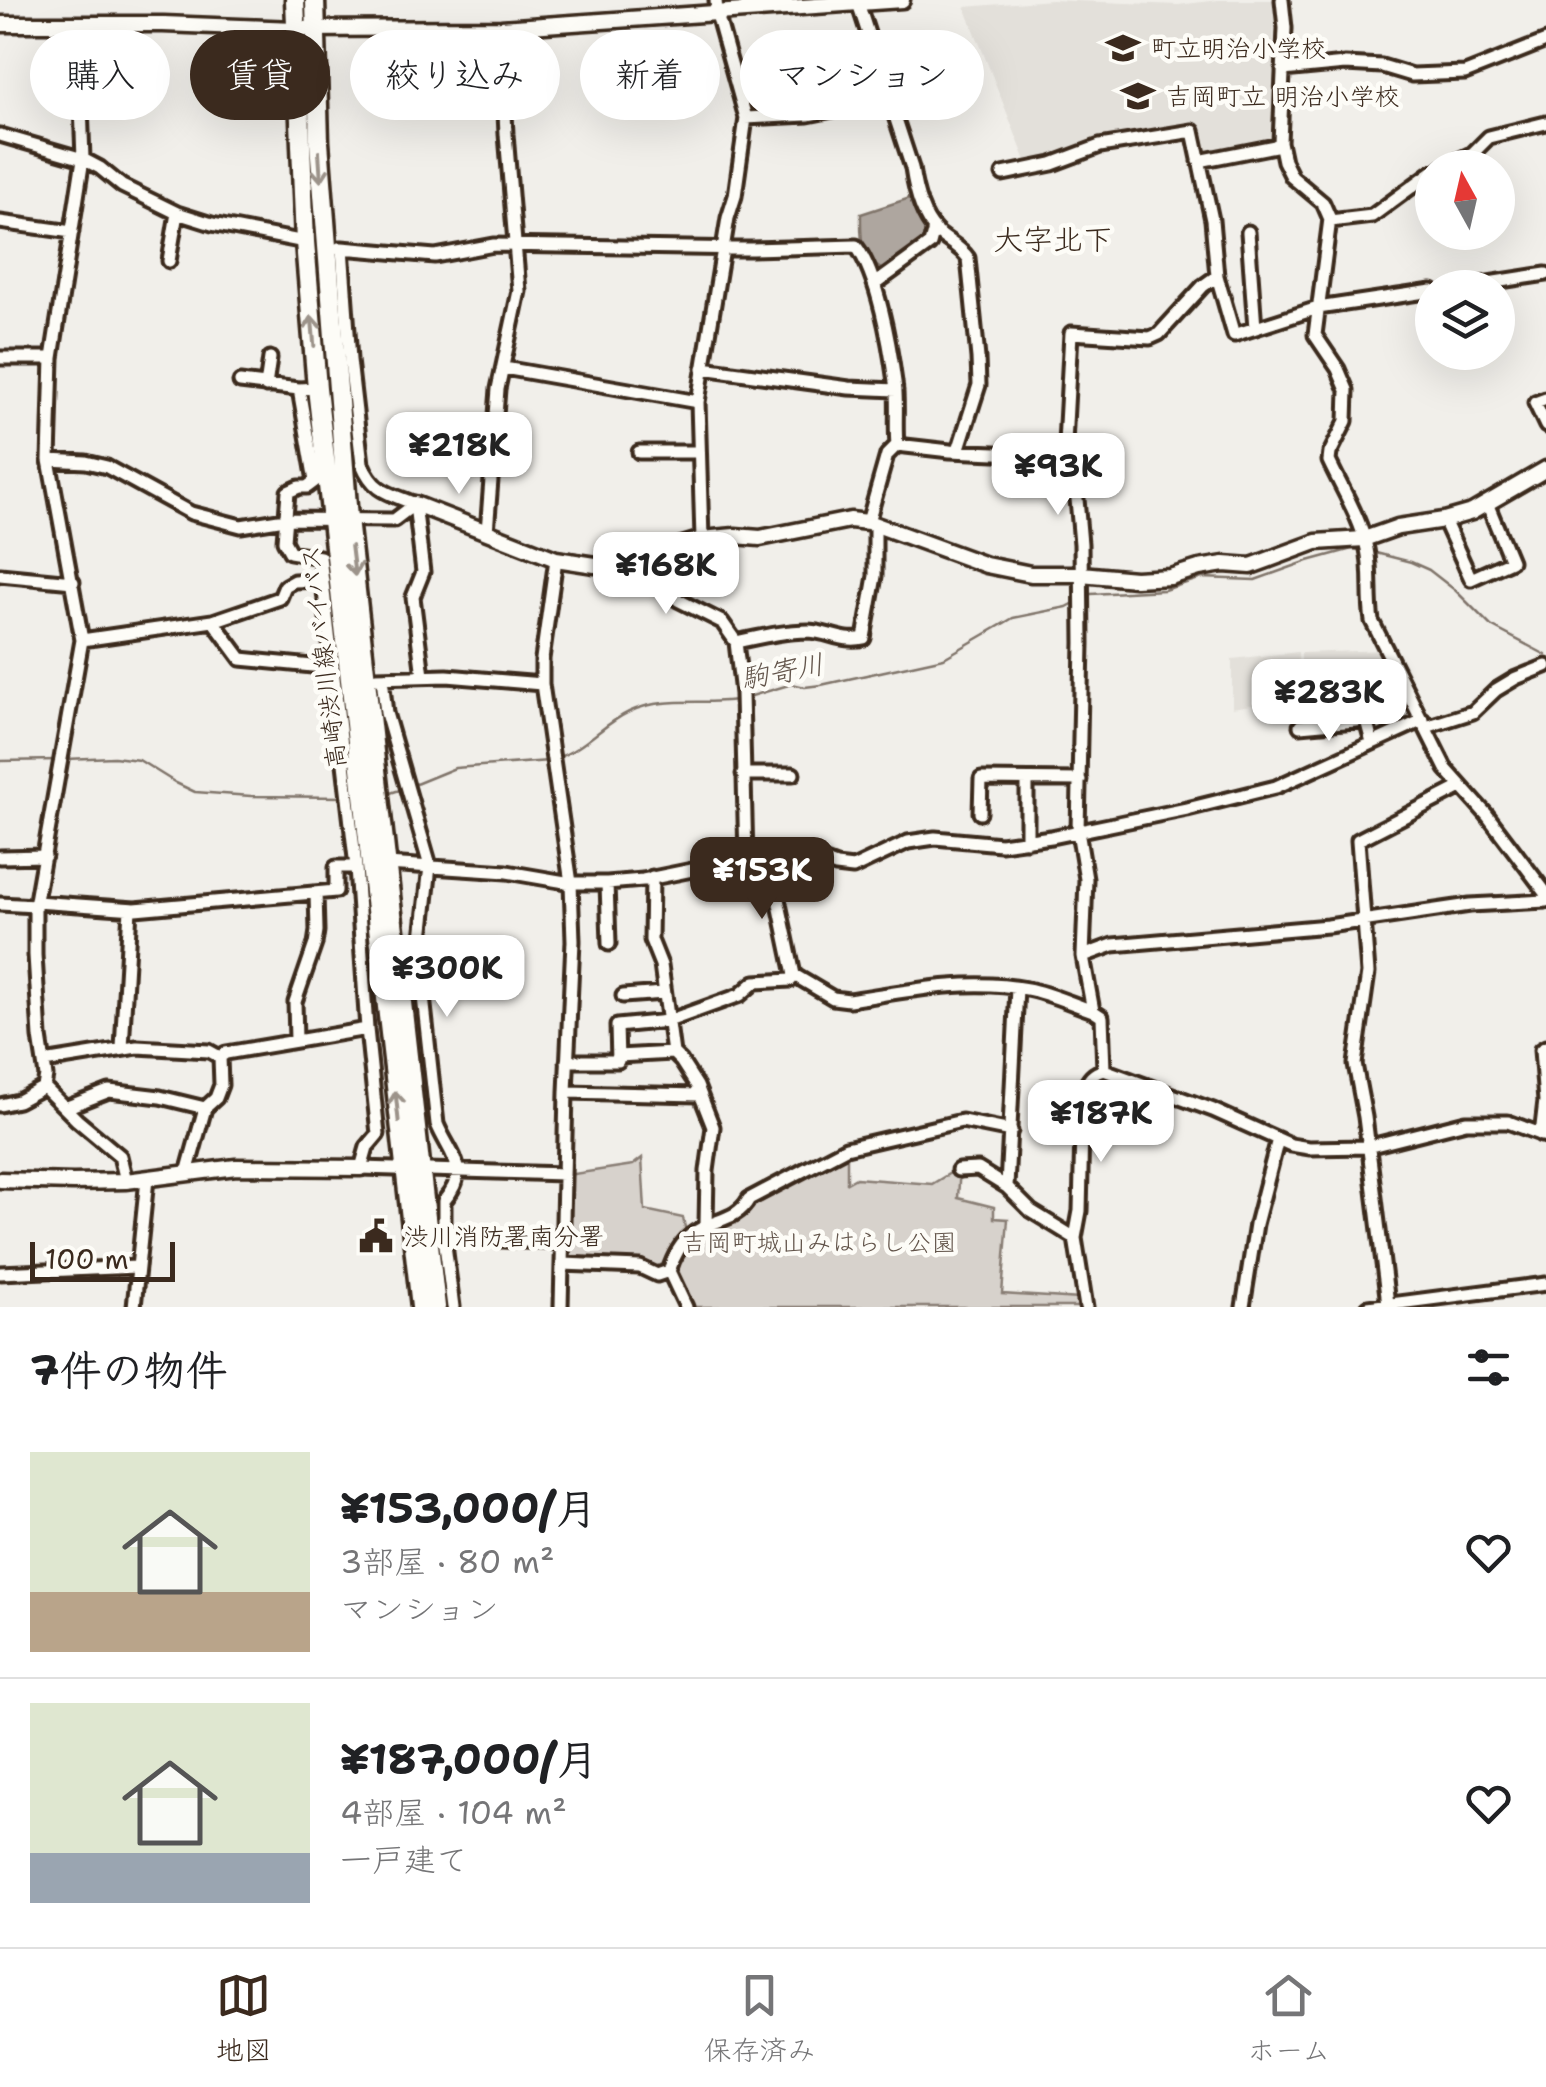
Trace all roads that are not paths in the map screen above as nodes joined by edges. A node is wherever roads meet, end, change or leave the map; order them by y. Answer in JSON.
{"nodes":[{"id":1,"x":295,"y":0,"type":"edge"},
{"id":2,"x":315,"y":0,"type":"edge"},
{"id":3,"x":902,"y":0,"type":"edge"},
{"id":4,"x":1282,"y":0,"type":"edge"},
{"id":5,"x":858,"y":3,"type":"junction"},
{"id":6,"x":717,"y":7,"type":"edge"},
{"id":7,"x":0,"y":24,"type":"edge"},
{"id":8,"x":78,"y":24,"type":"junction"},
{"id":9,"x":501,"y":28,"type":"junction"},
{"id":10,"x":295,"y":29,"type":"junction"},
{"id":11,"x":315,"y":29,"type":"junction"},
{"id":12,"x":866,"y":30,"type":"edge"},
{"id":13,"x":1546,"y":40,"type":"edge"},
{"id":14,"x":1284,"y":70,"type":"junction"},
{"id":15,"x":740,"y":95,"type":"edge"},
{"id":16,"x":746,"y":120,"type":"edge"},
{"id":17,"x":895,"y":120,"type":"edge"},
{"id":18,"x":1546,"y":122,"type":"edge"},
{"id":19,"x":0,"y":135,"type":"edge"},
{"id":20,"x":1280,"y":142,"type":"junction"},
{"id":21,"x":1476,"y":150,"type":"edge"},
{"id":22,"x":83,"y":159,"type":"junction"},
{"id":23,"x":1199,"y":160,"type":"junction"},
{"id":24,"x":1003,"y":174,"type":"dead end"},
{"id":25,"x":1415,"y":184,"type":"edge"},
{"id":26,"x":177,"y":213,"type":"junction"},
{"id":27,"x":1330,"y":221,"type":"junction"},
{"id":28,"x":0,"y":222,"type":"edge"},
{"id":29,"x":934,"y":230,"type":"junction"},
{"id":30,"x":72,"y":232,"type":"junction"},
{"id":31,"x":1248,"y":232,"type":"dead end"},
{"id":32,"x":305,"y":242,"type":"junction"},
{"id":33,"x":334,"y":247,"type":"junction"},
{"id":34,"x":514,"y":247,"type":"junction"},
{"id":35,"x":723,"y":248,"type":"junction"},
{"id":36,"x":170,"y":261,"type":"dead end"},
{"id":37,"x":1546,"y":274,"type":"edge"},
{"id":38,"x":1217,"y":276,"type":"junction"},
{"id":39,"x":1515,"y":279,"type":"edge"},
{"id":40,"x":875,"y":284,"type":"junction"},
{"id":41,"x":1415,"y":294,"type":"edge"},
{"id":42,"x":1318,"y":308,"type":"junction"},
{"id":43,"x":1255,"y":328,"type":"junction"},
{"id":44,"x":0,"y":358,"type":"edge"},
{"id":45,"x":52,"y":358,"type":"junction"},
{"id":46,"x":270,"y":358,"type":"dead end"},
{"id":47,"x":504,"y":368,"type":"junction"},
{"id":48,"x":703,"y":368,"type":"junction"},
{"id":49,"x":240,"y":382,"type":"dead end"},
{"id":50,"x":266,"y":386,"type":"junction"},
{"id":51,"x":308,"y":388,"type":"junction"},
{"id":52,"x":896,"y":390,"type":"junction"},
{"id":53,"x":1546,"y":399,"type":"edge"},
{"id":54,"x":698,"y":402,"type":"junction"},
{"id":55,"x":1546,"y":426,"type":"edge"},
{"id":56,"x":897,"y":445,"type":"junction"},
{"id":57,"x":958,"y":451,"type":"junction"},
{"id":58,"x":639,"y":452,"type":"dead end"},
{"id":59,"x":700,"y":452,"type":"junction"},
{"id":60,"x":1065,"y":456,"type":"junction"},
{"id":61,"x":49,"y":460,"type":"junction"},
{"id":62,"x":1546,"y":469,"type":"edge"},
{"id":63,"x":415,"y":504,"type":"junction"},
{"id":64,"x":1487,"y":504,"type":"junction"},
{"id":65,"x":286,"y":519,"type":"junction"},
{"id":66,"x":340,"y":519,"type":"junction"},
{"id":67,"x":1444,"y":520,"type":"junction"},
{"id":68,"x":872,"y":524,"type":"junction"},
{"id":69,"x":487,"y":532,"type":"junction"},
{"id":70,"x":702,"y":539,"type":"junction"},
{"id":71,"x":1364,"y":539,"type":"junction"},
{"id":72,"x":660,"y":551,"type":"junction"},
{"id":73,"x":556,"y":559,"type":"junction"},
{"id":74,"x":0,"y":574,"type":"edge"},
{"id":75,"x":1081,"y":574,"type":"junction"},
{"id":76,"x":323,"y":580,"type":"junction"},
{"id":77,"x":72,"y":582,"type":"junction"},
{"id":78,"x":213,"y":621,"type":"junction"},
{"id":79,"x":82,"y":640,"type":"junction"},
{"id":80,"x":736,"y":642,"type":"junction"},
{"id":81,"x":1546,"y":666,"type":"edge"},
{"id":82,"x":334,"y":668,"type":"junction"},
{"id":83,"x":423,"y":676,"type":"junction"},
{"id":84,"x":374,"y":678,"type":"junction"},
{"id":85,"x":542,"y":684,"type":"junction"},
{"id":86,"x":1425,"y":723,"type":"junction"},
{"id":87,"x":1300,"y":726,"type":"dead end"},
{"id":88,"x":1372,"y":742,"type":"junction"},
{"id":89,"x":743,"y":774,"type":"junction"},
{"id":90,"x":793,"y":774,"type":"dead end"},
{"id":91,"x":1027,"y":780,"type":"junction"},
{"id":92,"x":1080,"y":780,"type":"junction"},
{"id":93,"x":1461,"y":788,"type":"junction"},
{"id":94,"x":980,"y":813,"type":"dead end"},
{"id":95,"x":1078,"y":831,"type":"junction"},
{"id":96,"x":1026,"y":841,"type":"junction"},
{"id":97,"x":0,"y":856,"type":"edge"},
{"id":98,"x":45,"y":856,"type":"junction"},
{"id":99,"x":746,"y":858,"type":"junction"},
{"id":100,"x":770,"y":861,"type":"junction"},
{"id":101,"x":386,"y":864,"type":"junction"},
{"id":102,"x":430,"y":866,"type":"junction"},
{"id":103,"x":356,"y":867,"type":"junction"},
{"id":104,"x":652,"y":877,"type":"junction"},
{"id":105,"x":571,"y":882,"type":"junction"},
{"id":106,"x":607,"y":883,"type":"junction"},
{"id":107,"x":316,"y":892,"type":"junction"},
{"id":108,"x":1546,"y":892,"type":"edge"},
{"id":109,"x":1546,"y":901,"type":"edge"},
{"id":110,"x":0,"y":904,"type":"edge"},
{"id":111,"x":36,"y":904,"type":"junction"},
{"id":112,"x":130,"y":909,"type":"junction"},
{"id":113,"x":1365,"y":922,"type":"junction"},
{"id":114,"x":610,"y":944,"type":"dead end"},
{"id":115,"x":1083,"y":956,"type":"junction"},
{"id":116,"x":794,"y":975,"type":"junction"},
{"id":117,"x":1017,"y":988,"type":"junction"},
{"id":118,"x":664,"y":992,"type":"junction"},
{"id":119,"x":623,"y":996,"type":"dead end"},
{"id":120,"x":1093,"y":1011,"type":"junction"},
{"id":121,"x":668,"y":1021,"type":"junction"},
{"id":122,"x":367,"y":1028,"type":"junction"},
{"id":123,"x":296,"y":1040,"type":"junction"},
{"id":124,"x":122,"y":1048,"type":"junction"},
{"id":125,"x":1546,"y":1048,"type":"edge"},
{"id":126,"x":673,"y":1054,"type":"junction"},
{"id":127,"x":618,"y":1056,"type":"junction"},
{"id":128,"x":220,"y":1057,"type":"junction"},
{"id":129,"x":567,"y":1061,"type":"junction"},
{"id":130,"x":44,"y":1062,"type":"junction"},
{"id":131,"x":1104,"y":1070,"type":"junction"},
{"id":132,"x":44,"y":1087,"type":"junction"},
{"id":133,"x":566,"y":1092,"type":"junction"},
{"id":134,"x":699,"y":1094,"type":"junction"},
{"id":135,"x":0,"y":1106,"type":"edge"},
{"id":136,"x":64,"y":1108,"type":"junction"},
{"id":137,"x":204,"y":1108,"type":"junction"},
{"id":138,"x":1011,"y":1130,"type":"junction"},
{"id":139,"x":1544,"y":1135,"type":"edge"},
{"id":140,"x":1278,"y":1140,"type":"junction"},
{"id":141,"x":1367,"y":1147,"type":"junction"},
{"id":142,"x":362,"y":1168,"type":"junction"},
{"id":143,"x":413,"y":1169,"type":"junction"},
{"id":144,"x":958,"y":1170,"type":"dead end"},
{"id":145,"x":457,"y":1171,"type":"junction"},
{"id":146,"x":187,"y":1173,"type":"junction"},
{"id":147,"x":564,"y":1174,"type":"junction"},
{"id":148,"x":147,"y":1178,"type":"junction"},
{"id":149,"x":0,"y":1180,"type":"edge"},
{"id":150,"x":126,"y":1181,"type":"junction"},
{"id":151,"x":1007,"y":1187,"type":"junction"},
{"id":152,"x":706,"y":1224,"type":"junction"},
{"id":153,"x":444,"y":1238,"type":"junction"},
{"id":154,"x":1075,"y":1238,"type":"junction"},
{"id":155,"x":562,"y":1243,"type":"junction"},
{"id":156,"x":562,"y":1264,"type":"junction"},
{"id":157,"x":138,"y":1267,"type":"junction"},
{"id":158,"x":669,"y":1271,"type":"junction"},
{"id":159,"x":0,"y":1273,"type":"edge"},
{"id":160,"x":1546,"y":1284,"type":"edge"},
{"id":161,"x":1463,"y":1301,"type":"edge"},
{"id":162,"x":1388,"y":1304,"type":"junction"},
{"id":163,"x":134,"y":1307,"type":"edge"},
{"id":164,"x":421,"y":1307,"type":"edge"},
{"id":165,"x":436,"y":1307,"type":"edge"},
{"id":166,"x":452,"y":1307,"type":"edge"},
{"id":167,"x":561,"y":1307,"type":"edge"},
{"id":168,"x":686,"y":1307,"type":"edge"},
{"id":169,"x":1086,"y":1307,"type":"edge"},
{"id":170,"x":1243,"y":1307,"type":"edge"},
{"id":171,"x":1368,"y":1307,"type":"edge"}],
"edges":[{"from":1,"to":10,"type":"main road","name":"高崎渋川線バイパス"},
{"from":2,"to":11,"type":"main road","name":"高崎渋川線バイパス"},
{"from":3,"to":5,"type":"street"},
{"from":4,"to":14,"type":"street"},
{"from":5,"to":6,"type":"street"},
{"from":5,"to":12,"type":"street"},
{"from":6,"to":9,"type":"street"},
{"from":6,"to":15,"type":"street"},
{"from":7,"to":8,"type":"street"},
{"from":8,"to":10,"type":"street"},
{"from":8,"to":22,"type":"street"},
{"from":9,"to":11,"type":"street"},
{"from":9,"to":34,"type":"street"},
{"from":10,"to":11,"type":"street"},
{"from":10,"to":32,"type":"main road","name":"高崎渋川線バイパス"},
{"from":11,"to":33,"type":"main road","name":"高崎渋川線バイパス","one_way":true},
{"from":13,"to":14,"type":"street"},
{"from":14,"to":20,"type":"street"},
{"from":16,"to":35,"type":"street"},
{"from":17,"to":29,"type":"street"},
{"from":18,"to":21,"type":"street"},
{"from":19,"to":22,"type":"street"},
{"from":20,"to":23,"type":"street"},
{"from":20,"to":27,"type":"street"},
{"from":22,"to":26,"type":"street"},
{"from":22,"to":30,"type":"street"},
{"from":23,"to":24,"type":"street"},
{"from":23,"to":38,"type":"street"},
{"from":25,"to":27,"type":"street"},
{"from":26,"to":32,"type":"street"},
{"from":26,"to":36,"type":"street"},
{"from":27,"to":42,"type":"street"},
{"from":28,"to":30,"type":"street"},
{"from":29,"to":40,"type":"street"},
{"from":29,"to":57,"type":"street"},
{"from":30,"to":45,"type":"street"},
{"from":31,"to":43,"type":"street"},
{"from":51,"to":32,"type":"main road","name":"高崎渋川線バイパス","one_way":true},
{"from":33,"to":34,"type":"street"},
{"from":33,"to":63,"type":"street"},
{"from":33,"to":66,"type":"main road","name":"高崎渋川線バイパス"},
{"from":34,"to":35,"type":"street"},
{"from":34,"to":47,"type":"street"},
{"from":35,"to":40,"type":"street"},
{"from":35,"to":48,"type":"street"},
{"from":37,"to":39,"type":"street"},
{"from":38,"to":43,"type":"street"},
{"from":38,"to":60,"type":"street"},
{"from":40,"to":52,"type":"street"},
{"from":41,"to":42,"type":"street"},
{"from":42,"to":43,"type":"street"},
{"from":42,"to":71,"type":"street"},
{"from":44,"to":45,"type":"street"},
{"from":45,"to":61,"type":"street"},
{"from":46,"to":50,"type":"street"},
{"from":47,"to":54,"type":"street"},
{"from":47,"to":69,"type":"street"},
{"from":48,"to":52,"type":"street"},
{"from":48,"to":54,"type":"street"},
{"from":49,"to":50,"type":"street"},
{"from":50,"to":51,"type":"street"},
{"from":51,"to":65,"type":"street"},
{"from":51,"to":66,"type":"main road","name":"高崎渋川線バイパス"},
{"from":52,"to":56,"type":"street"},
{"from":53,"to":55,"type":"street"},
{"from":54,"to":59,"type":"street"},
{"from":56,"to":57,"type":"street"},
{"from":56,"to":68,"type":"street"},
{"from":57,"to":60,"type":"street"},
{"from":58,"to":59,"type":"street"},
{"from":59,"to":70,"type":"street"},
{"from":60,"to":75,"type":"street"},
{"from":61,"to":65,"type":"street"},
{"from":61,"to":77,"type":"street"},
{"from":62,"to":64,"type":"street"},
{"from":63,"to":66,"type":"street"},
{"from":63,"to":69,"type":"street"},
{"from":63,"to":83,"type":"street"},
{"from":64,"to":67,"type":"street"},
{"from":64,"to":67,"type":"street"},
{"from":65,"to":66,"type":"street"},
{"from":65,"to":76,"type":"street"},
{"from":66,"to":84,"type":"main road","name":"高崎渋川線バイパス","one_way":true},
{"from":143,"to":66,"type":"main road","name":"高崎渋川線バイパス","one_way":true},
{"from":67,"to":71,"type":"street"},
{"from":68,"to":70,"type":"street"},
{"from":68,"to":75,"type":"street"},
{"from":68,"to":80,"type":"street"},
{"from":69,"to":73,"type":"street"},
{"from":70,"to":72,"type":"street"},
{"from":71,"to":75,"type":"street"},
{"from":71,"to":86,"type":"street"},
{"from":72,"to":73,"type":"street"},
{"from":72,"to":80,"type":"street"},
{"from":73,"to":85,"type":"street"},
{"from":74,"to":77,"type":"street"},
{"from":75,"to":92,"type":"street"},
{"from":76,"to":78,"type":"street"},
{"from":76,"to":82,"type":"street"},
{"from":77,"to":79,"type":"street"},
{"from":78,"to":79,"type":"street"},
{"from":78,"to":82,"type":"street"},
{"from":79,"to":98,"type":"street"},
{"from":80,"to":89,"type":"street"},
{"from":81,"to":86,"type":"street"},
{"from":82,"to":103,"type":"street"},
{"from":83,"to":84,"type":"street"},
{"from":83,"to":85,"type":"street"},
{"from":84,"to":101,"type":"main road","name":"高崎渋川線バイパス"},
{"from":84,"to":102,"type":"street"},
{"from":85,"to":105,"type":"street"},
{"from":86,"to":88,"type":"street"},
{"from":86,"to":93,"type":"street"},
{"from":87,"to":88,"type":"street"},
{"from":88,"to":95,"type":"street"},
{"from":89,"to":90,"type":"street"},
{"from":89,"to":99,"type":"street"},
{"from":91,"to":92,"type":"street"},
{"from":91,"to":94,"type":"street"},
{"from":91,"to":96,"type":"street"},
{"from":92,"to":95,"type":"street"},
{"from":93,"to":108,"type":"street"},
{"from":93,"to":113,"type":"street"},
{"from":95,"to":96,"type":"street"},
{"from":95,"to":115,"type":"street"},
{"from":96,"to":100,"type":"street"},
{"from":97,"to":98,"type":"street"},
{"from":98,"to":111,"type":"street"},
{"from":99,"to":100,"type":"street"},
{"from":99,"to":104,"type":"street"},
{"from":100,"to":116,"type":"street"},
{"from":101,"to":102,"type":"street"},
{"from":101,"to":143,"type":"main road","name":"高崎渋川線バイパス"},
{"from":102,"to":105,"type":"street"},
{"from":102,"to":145,"type":"street"},
{"from":103,"to":107,"type":"street"},
{"from":103,"to":122,"type":"street"},
{"from":104,"to":106,"type":"street"},
{"from":104,"to":118,"type":"street"},
{"from":105,"to":106,"type":"street"},
{"from":105,"to":129,"type":"street"},
{"from":106,"to":114,"type":"street"},
{"from":107,"to":112,"type":"street"},
{"from":107,"to":123,"type":"street"},
{"from":109,"to":113,"type":"street"},
{"from":110,"to":111,"type":"street"},
{"from":111,"to":112,"type":"street"},
{"from":111,"to":130,"type":"street"},
{"from":112,"to":124,"type":"street"},
{"from":113,"to":115,"type":"street"},
{"from":113,"to":141,"type":"street"},
{"from":115,"to":120,"type":"street"},
{"from":116,"to":117,"type":"street"},
{"from":116,"to":121,"type":"street"},
{"from":117,"to":120,"type":"street"},
{"from":117,"to":138,"type":"street"},
{"from":118,"to":119,"type":"street"},
{"from":118,"to":121,"type":"street"},
{"from":120,"to":131,"type":"street"},
{"from":121,"to":126,"type":"street"},
{"from":121,"to":127,"type":"street"},
{"from":122,"to":123,"type":"street"},
{"from":122,"to":142,"type":"street"},
{"from":123,"to":128,"type":"street"},
{"from":124,"to":128,"type":"street"},
{"from":124,"to":130,"type":"street"},
{"from":125,"to":139,"type":"street"},
{"from":126,"to":127,"type":"street"},
{"from":126,"to":134,"type":"street"},
{"from":127,"to":129,"type":"street"},
{"from":128,"to":137,"type":"street"},
{"from":129,"to":133,"type":"street"},
{"from":130,"to":132,"type":"street"},
{"from":131,"to":140,"type":"street"},
{"from":131,"to":154,"type":"street"},
{"from":132,"to":135,"type":"street"},
{"from":132,"to":136,"type":"street"},
{"from":133,"to":134,"type":"street"},
{"from":133,"to":147,"type":"street"},
{"from":134,"to":152,"type":"street"},
{"from":136,"to":137,"type":"street"},
{"from":136,"to":150,"type":"street"},
{"from":137,"to":146,"type":"street"},
{"from":138,"to":151,"type":"street"},
{"from":138,"to":152,"type":"street"},
{"from":139,"to":141,"type":"street"},
{"from":140,"to":141,"type":"street"},
{"from":140,"to":170,"type":"street"},
{"from":141,"to":162,"type":"street"},
{"from":142,"to":143,"type":"street"},
{"from":142,"to":146,"type":"street"},
{"from":143,"to":145,"type":"street"},
{"from":143,"to":164,"type":"main road","name":"高崎渋川線バイパス"},
{"from":143,"to":165,"type":"main road","name":"高崎渋川線バイパス"},
{"from":144,"to":151,"type":"street"},
{"from":145,"to":147,"type":"street"},
{"from":145,"to":153,"type":"street"},
{"from":146,"to":148,"type":"street"},
{"from":147,"to":155,"type":"street"},
{"from":148,"to":150,"type":"street"},
{"from":148,"to":157,"type":"street"},
{"from":149,"to":150,"type":"street"},
{"from":151,"to":154,"type":"street"},
{"from":152,"to":158,"type":"street"},
{"from":153,"to":155,"type":"street"},
{"from":153,"to":166,"type":"street"},
{"from":154,"to":169,"type":"street"},
{"from":155,"to":156,"type":"street"},
{"from":156,"to":158,"type":"street"},
{"from":156,"to":167,"type":"street"},
{"from":157,"to":159,"type":"street"},
{"from":157,"to":163,"type":"street"},
{"from":158,"to":168,"type":"street"},
{"from":160,"to":161,"type":"street"},
{"from":161,"to":162,"type":"street"},
{"from":162,"to":171,"type":"street"}]}
